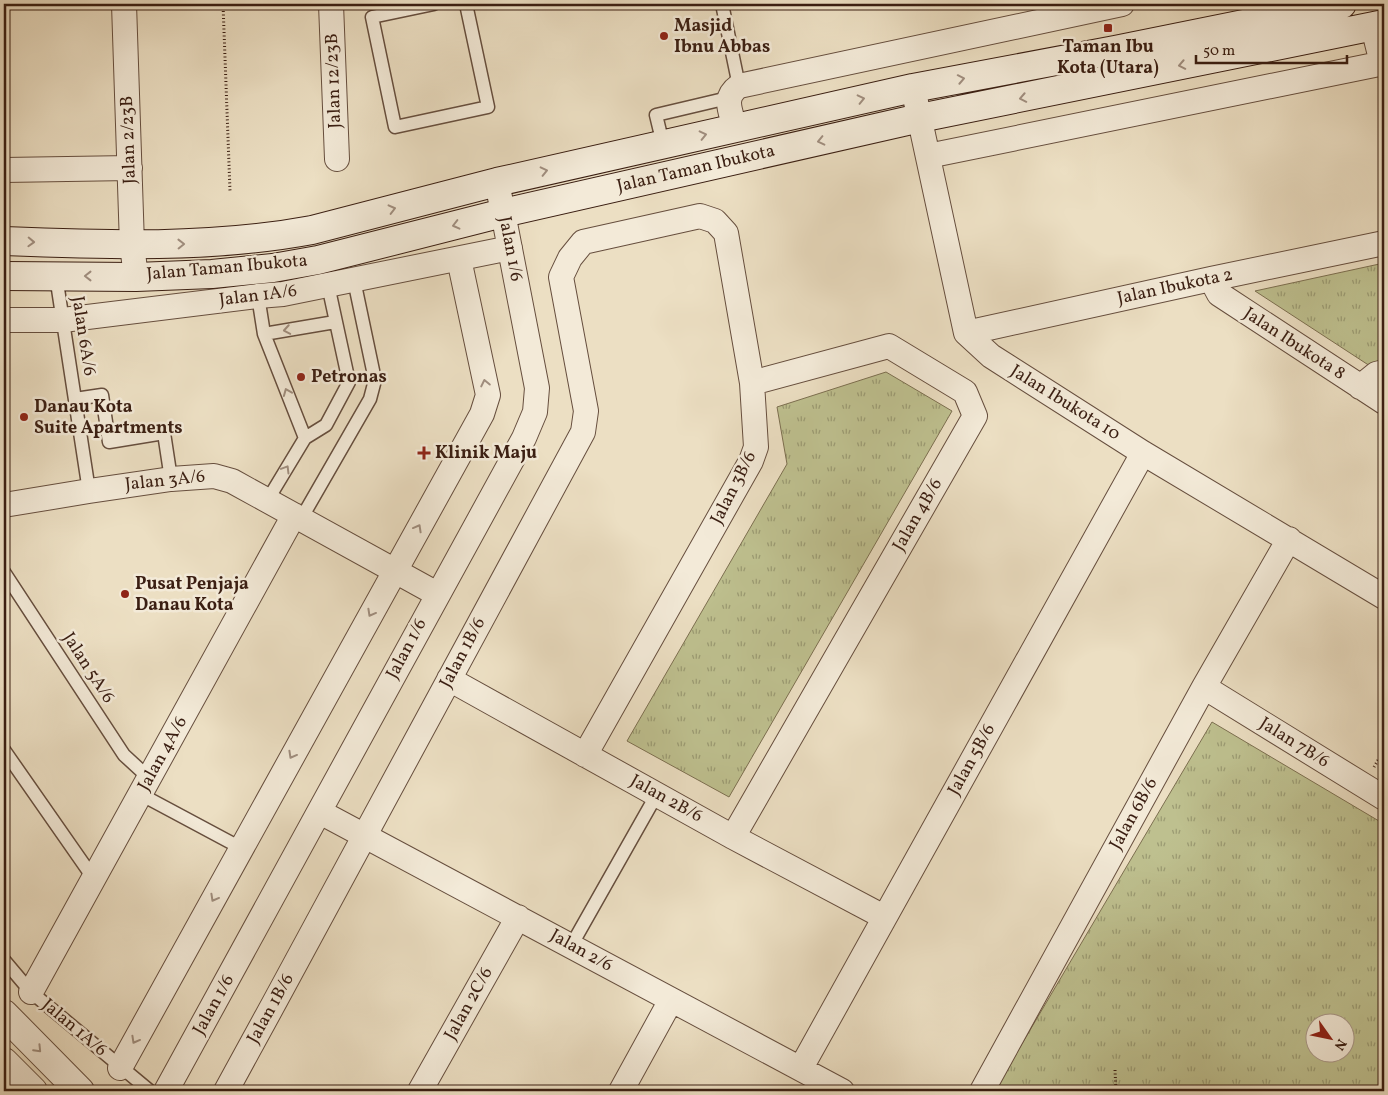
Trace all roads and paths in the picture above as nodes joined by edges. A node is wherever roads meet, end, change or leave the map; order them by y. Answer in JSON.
{"nodes":[{"id":1,"x":124,"y":4,"type":"edge"},
{"id":2,"x":223,"y":4,"type":"edge"},
{"id":3,"x":331,"y":4,"type":"edge"},
{"id":4,"x":434,"y":4,"type":"edge"},
{"id":5,"x":466,"y":4,"type":"edge"},
{"id":6,"x":722,"y":4,"type":"edge"},
{"id":7,"x":1122,"y":4,"type":"edge"},
{"id":8,"x":1342,"y":4,"type":"edge"},
{"id":9,"x":1251,"y":13,"type":"edge"},
{"id":10,"x":1378,"y":26,"type":"edge"},
{"id":11,"x":1383,"y":63,"type":"edge"},
{"id":12,"x":913,"y":88,"type":"junction"},
{"id":13,"x":734,"y":92,"type":"junction"},
{"id":14,"x":920,"y":118,"type":"junction"},
{"id":15,"x":735,"y":128,"type":"junction"},
{"id":16,"x":663,"y":144,"type":"junction"},
{"id":17,"x":928,"y":156,"type":"junction"},
{"id":18,"x":337,"y":159,"type":"dead end"},
{"id":19,"x":130,"y":168,"type":"junction"},
{"id":20,"x":4,"y":170,"type":"edge"},
{"id":21,"x":497,"y":182,"type":"junction"},
{"id":22,"x":230,"y":191,"type":"dead end"},
{"id":23,"x":503,"y":213,"type":"junction"},
{"id":24,"x":629,"y":231,"type":"joint"},
{"id":25,"x":4,"y":241,"type":"edge"},
{"id":26,"x":1384,"y":243,"type":"edge"},
{"id":27,"x":132,"y":245,"type":"junction"},
{"id":28,"x":510,"y":248,"type":"junction"},
{"id":29,"x":459,"y":259,"type":"junction"},
{"id":30,"x":4,"y":276,"type":"edge"},
{"id":31,"x":56,"y":276,"type":"junction"},
{"id":32,"x":136,"y":277,"type":"junction"},
{"id":33,"x":1211,"y":279,"type":"junction"},
{"id":34,"x":354,"y":280,"type":"junction"},
{"id":35,"x":328,"y":285,"type":"junction"},
{"id":36,"x":258,"y":296,"type":"junction"},
{"id":37,"x":4,"y":320,"type":"edge"},
{"id":38,"x":63,"y":320,"type":"junction"},
{"id":39,"x":335,"y":322,"type":"junction"},
{"id":40,"x":966,"y":333,"type":"junction"},
{"id":41,"x":264,"y":334,"type":"junction"},
{"id":42,"x":1384,"y":372,"type":"edge"},
{"id":43,"x":752,"y":382,"type":"junction"},
{"id":44,"x":1360,"y":387,"type":"junction"},
{"id":45,"x":75,"y":399,"type":"junction"},
{"id":46,"x":1384,"y":402,"type":"edge"},
{"id":47,"x":305,"y":438,"type":"junction"},
{"id":48,"x":1143,"y":453,"type":"junction"},
{"id":49,"x":171,"y":480,"type":"junction"},
{"id":50,"x":89,"y":491,"type":"junction"},
{"id":51,"x":267,"y":501,"type":"junction"},
{"id":52,"x":4,"y":505,"type":"edge"},
{"id":53,"x":298,"y":517,"type":"junction"},
{"id":54,"x":1289,"y":539,"type":"junction"},
{"id":55,"x":394,"y":570,"type":"junction"},
{"id":56,"x":4,"y":572,"type":"edge"},
{"id":57,"x":437,"y":594,"type":"junction"},
{"id":58,"x":1384,"y":597,"type":"edge"},
{"id":59,"x":449,"y":679,"type":"junction"},
{"id":60,"x":1204,"y":687,"type":"junction"},
{"id":61,"x":4,"y":750,"type":"edge"},
{"id":62,"x":585,"y":755,"type":"junction"},
{"id":63,"x":145,"y":786,"type":"junction"},
{"id":64,"x":657,"y":794,"type":"junction"},
{"id":65,"x":1384,"y":798,"type":"edge"},
{"id":66,"x":320,"y":812,"type":"junction"},
{"id":67,"x":733,"y":836,"type":"junction"},
{"id":68,"x":366,"y":837,"type":"junction"},
{"id":69,"x":241,"y":848,"type":"junction"},
{"id":70,"x":94,"y":879,"type":"junction"},
{"id":71,"x":518,"y":917,"type":"junction"},
{"id":72,"x":884,"y":917,"type":"junction"},
{"id":73,"x":571,"y":946,"type":"junction"},
{"id":74,"x":4,"y":960,"type":"edge"},
{"id":75,"x":31,"y":992,"type":"junction"},
{"id":76,"x":671,"y":1000,"type":"junction"},
{"id":77,"x":4,"y":1014,"type":"edge"},
{"id":78,"x":4,"y":1062,"type":"edge"},
{"id":79,"x":120,"y":1068,"type":"junction"},
{"id":80,"x":801,"y":1068,"type":"junction"},
{"id":81,"x":1115,"y":1070,"type":"dead end"},
{"id":82,"x":32,"y":1091,"type":"edge"},
{"id":83,"x":80,"y":1091,"type":"edge"},
{"id":84,"x":150,"y":1091,"type":"edge"},
{"id":85,"x":166,"y":1091,"type":"edge"},
{"id":86,"x":226,"y":1091,"type":"edge"},
{"id":87,"x":420,"y":1091,"type":"edge"},
{"id":88,"x":622,"y":1091,"type":"edge"},
{"id":89,"x":842,"y":1091,"type":"edge"},
{"id":90,"x":982,"y":1091,"type":"edge"},
{"id":91,"x":1116,"y":1091,"type":"edge"}],
"edges":[{"from":1,"to":19,"type":"street","name":"Jalan 2/23B"},
{"from":2,"to":22,"type":"path"},
{"from":3,"to":18,"type":"street","name":"Jalan 12/23B"},
{"from":4,"to":5,"type":"lane"},
{"from":6,"to":13,"type":"lane"},
{"from":7,"to":13,"type":"street"},
{"from":8,"to":9,"type":"main road","name":"Jalan Taman Ibukota"},
{"from":12,"to":9,"type":"main road","name":"Jalan Taman Ibukota","one_way":true},
{"from":10,"to":11,"type":"street"},
{"from":10,"to":14,"type":"main road","name":"Jalan Taman Ibukota","one_way":true},
{"from":11,"to":17,"type":"street"},
{"from":12,"to":14,"type":"street"},
{"from":15,"to":12,"type":"main road","name":"Jalan Taman Ibukota","one_way":true},
{"from":13,"to":15,"type":"street"},
{"from":13,"to":16,"type":"lane"},
{"from":14,"to":17,"type":"street"},
{"from":14,"to":23,"type":"main road","name":"Jalan Taman Ibukota","one_way":true},
{"from":16,"to":15,"type":"main road","name":"Jalan Taman Ibukota","one_way":true},
{"from":21,"to":16,"type":"main road","name":"Jalan Taman Ibukota","one_way":true},
{"from":17,"to":40,"type":"street"},
{"from":19,"to":20,"type":"street"},
{"from":19,"to":27,"type":"street","name":"Jalan 2/23B"},
{"from":21,"to":23,"type":"street","name":"Jalan 1/6"},
{"from":27,"to":21,"type":"main road","name":"Jalan Taman Ibukota","one_way":true},
{"from":23,"to":28,"type":"street","name":"Jalan 1/6"},
{"from":23,"to":32,"type":"main road","name":"Jalan Taman Ibukota","one_way":true},
{"from":24,"to":43,"type":"street","name":"Jalan 3B/6"},
{"from":24,"to":59,"type":"street","name":"Jalan 1B/6"},
{"from":25,"to":27,"type":"main road","name":"Jalan Taman Ibukota","one_way":true},
{"from":26,"to":33,"type":"street","name":"Jalan Ibukota 2"},
{"from":27,"to":32,"type":"street","name":"Jalan 2/23B"},
{"from":28,"to":29,"type":"street","name":"Jalan 1A/6"},
{"from":28,"to":57,"type":"street","name":"Jalan 1/6"},
{"from":29,"to":34,"type":"street","name":"Jalan 1A/6"},
{"from":55,"to":29,"type":"street","one_way":true},
{"from":30,"to":31,"type":"main road","name":"Jalan Taman Ibukota"},
{"from":32,"to":31,"type":"main road","name":"Jalan Taman Ibukota","one_way":true},
{"from":31,"to":38,"type":"lane","name":"Jalan 6A/6"},
{"from":33,"to":40,"type":"street","name":"Jalan Ibukota 2"},
{"from":33,"to":44,"type":"street","name":"Jalan Ibukota 8"},
{"from":34,"to":35,"type":"street","name":"Jalan 1A/6"},
{"from":34,"to":53,"type":"lane"},
{"from":35,"to":36,"type":"street","name":"Jalan 1A/6"},
{"from":35,"to":39,"type":"lane"},
{"from":36,"to":38,"type":"street","name":"Jalan 1A/6"},
{"from":36,"to":41,"type":"lane"},
{"from":37,"to":38,"type":"street","name":"Jalan 1A/6"},
{"from":38,"to":45,"type":"lane","name":"Jalan 6A/6"},
{"from":39,"to":41,"type":"lane","one_way":true},
{"from":39,"to":47,"type":"lane"},
{"from":40,"to":48,"type":"street","name":"Jalan Ibukota 10"},
{"from":47,"to":41,"type":"lane","one_way":true},
{"from":42,"to":44,"type":"street"},
{"from":43,"to":62,"type":"street","name":"Jalan 3B/6"},
{"from":43,"to":67,"type":"street","name":"Jalan 4B/6"},
{"from":44,"to":46,"type":"street","name":"Jalan Ibukota 8"},
{"from":45,"to":49,"type":"lane"},
{"from":45,"to":50,"type":"lane","name":"Jalan 6A/6"},
{"from":51,"to":47,"type":"lane","one_way":true},
{"from":48,"to":54,"type":"street","name":"Jalan Ibukota 10"},
{"from":48,"to":72,"type":"street","name":"Jalan 5B/6"},
{"from":49,"to":50,"type":"street","name":"Jalan 3A/6"},
{"from":49,"to":51,"type":"street","name":"Jalan 3A/6"},
{"from":50,"to":52,"type":"street","name":"Jalan 3A/6"},
{"from":51,"to":53,"type":"street","name":"Jalan 3A/6"},
{"from":53,"to":55,"type":"street","name":"Jalan 3A/6"},
{"from":53,"to":63,"type":"street","name":"Jalan 4A/6"},
{"from":54,"to":58,"type":"street","name":"Jalan Ibukota 10"},
{"from":54,"to":60,"type":"street","name":"Jalan 6B/6"},
{"from":55,"to":57,"type":"street","name":"Jalan 3A/6"},
{"from":55,"to":69,"type":"street","one_way":true},
{"from":56,"to":63,"type":"lane","name":"Jalan 5A/6"},
{"from":57,"to":66,"type":"street","name":"Jalan 1/6"},
{"from":59,"to":62,"type":"street","name":"Jalan 2B/6"},
{"from":59,"to":68,"type":"street","name":"Jalan 1B/6"},
{"from":60,"to":65,"type":"street","name":"Jalan 7B/6"},
{"from":60,"to":90,"type":"street","name":"Jalan 6B/6"},
{"from":61,"to":70,"type":"lane"},
{"from":62,"to":64,"type":"street","name":"Jalan 2B/6"},
{"from":63,"to":69,"type":"lane","name":"Jalan 5A/6"},
{"from":63,"to":70,"type":"street","name":"Jalan 4A/6"},
{"from":64,"to":67,"type":"street","name":"Jalan 2B/6"},
{"from":64,"to":73,"type":"lane"},
{"from":66,"to":68,"type":"street","name":"Jalan 2/6"},
{"from":66,"to":85,"type":"street","name":"Jalan 1/6"},
{"from":67,"to":72,"type":"street","name":"Jalan 2B/6"},
{"from":68,"to":71,"type":"street","name":"Jalan 2/6"},
{"from":68,"to":86,"type":"street","name":"Jalan 1B/6"},
{"from":69,"to":79,"type":"street","one_way":true},
{"from":70,"to":75,"type":"street","name":"Jalan 4A/6"},
{"from":71,"to":73,"type":"street","name":"Jalan 2/6"},
{"from":71,"to":87,"type":"street","name":"Jalan 2C/6"},
{"from":72,"to":80,"type":"street","name":"Jalan 5B/6"},
{"from":73,"to":76,"type":"street","name":"Jalan 2/6"},
{"from":74,"to":75,"type":"lane","name":"Jalan 1A/6"},
{"from":75,"to":79,"type":"lane","name":"Jalan 1A/6"},
{"from":76,"to":80,"type":"street","name":"Jalan 2/6"},
{"from":76,"to":88,"type":"street"},
{"from":77,"to":83,"type":"main road","one_way":true},
{"from":78,"to":82,"type":"main road"},
{"from":79,"to":84,"type":"lane","name":"Jalan 1A/6"},
{"from":80,"to":89,"type":"street","name":"Jalan 2/6"},
{"from":81,"to":91,"type":"path"}]}
